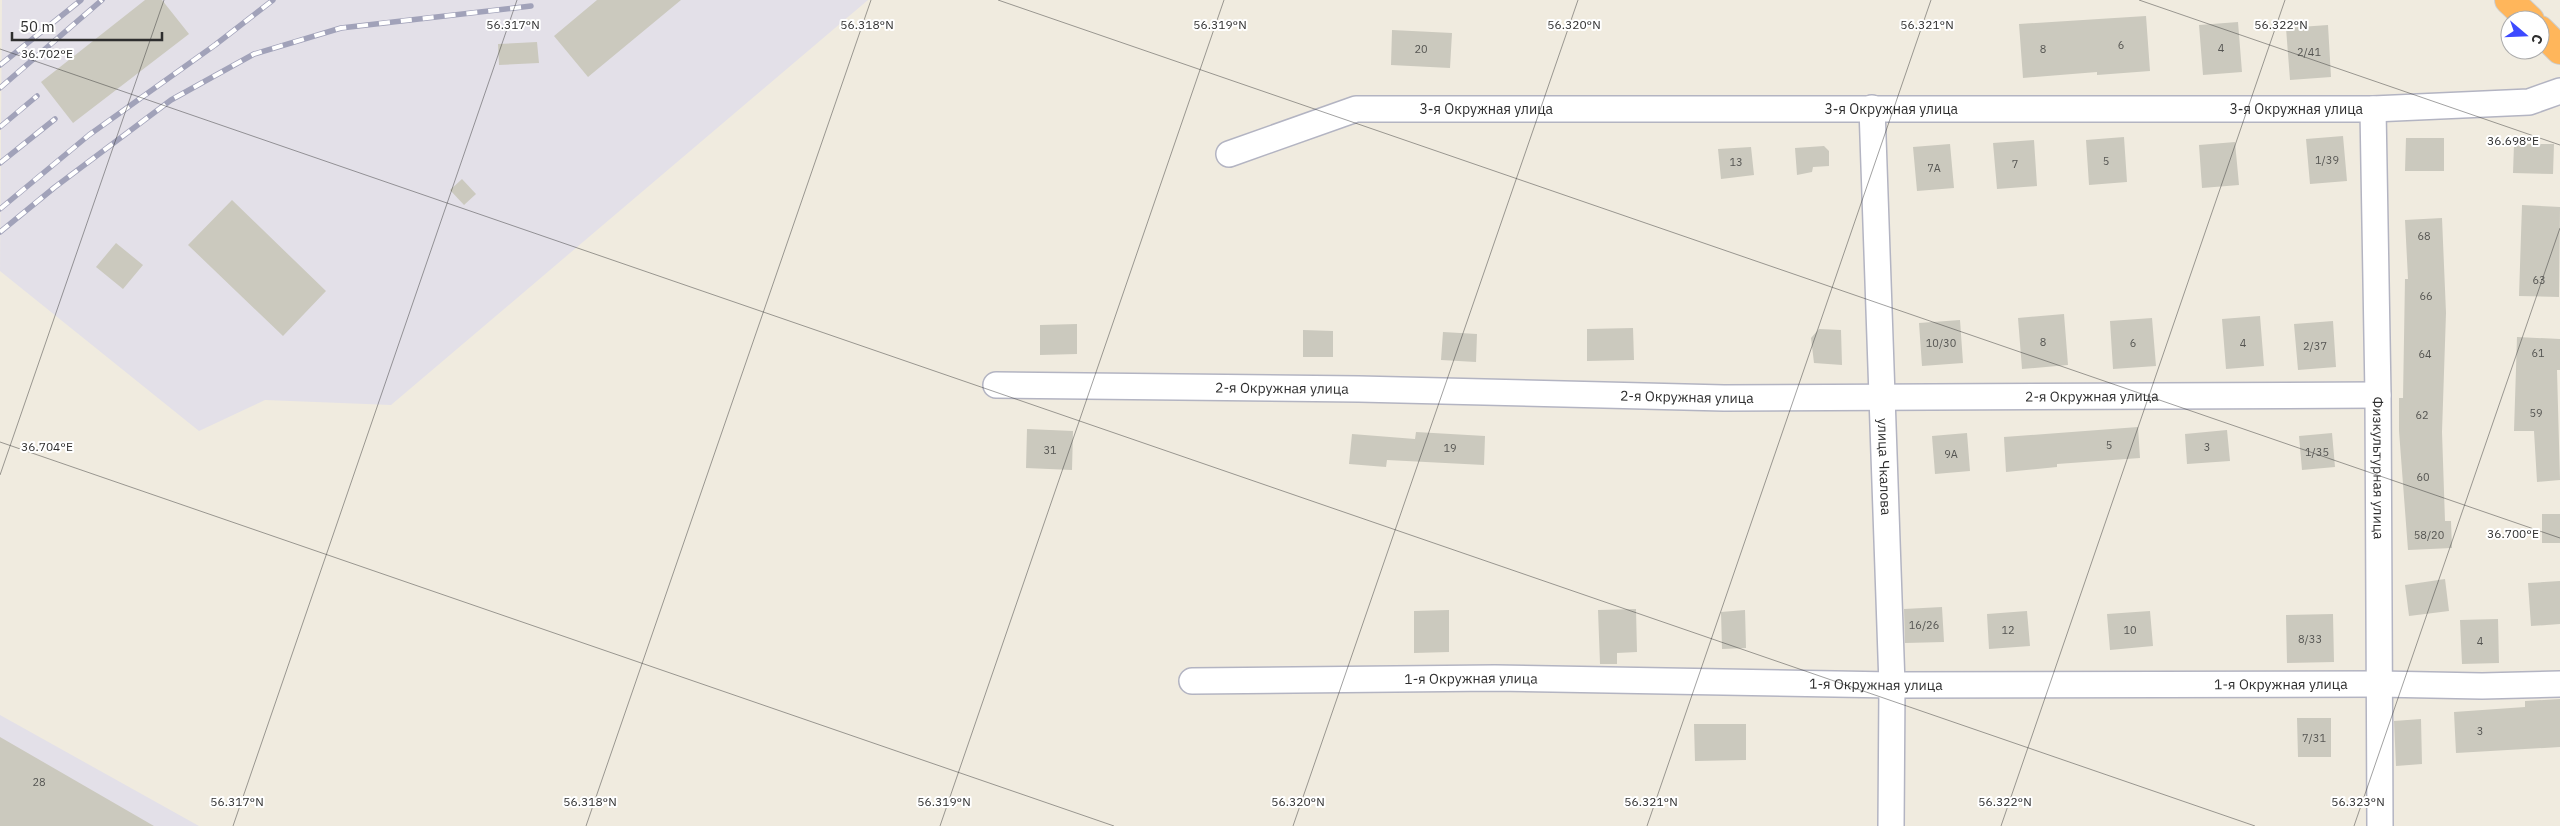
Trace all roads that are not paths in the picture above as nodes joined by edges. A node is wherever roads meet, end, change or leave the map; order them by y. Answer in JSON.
{"nodes":[{"id":1,"x":2509,"y":0,"type":"edge"},
{"id":2,"x":2520,"y":10,"type":"edge"},
{"id":3,"x":2550,"y":40,"type":"edge"},
{"id":4,"x":2560,"y":50,"type":"edge"},
{"id":5,"x":2560,"y":92,"type":"edge"},
{"id":6,"x":1872,"y":108,"type":"junction"},
{"id":7,"x":2373,"y":109,"type":"junction"},
{"id":8,"x":1229,"y":154,"type":"dead end"},
{"id":9,"x":996,"y":385,"type":"dead end"},
{"id":10,"x":1883,"y":395,"type":"junction"},
{"id":11,"x":2378,"y":395,"type":"junction"},
{"id":12,"x":1192,"y":681,"type":"dead end"},
{"id":13,"x":2379,"y":684,"type":"junction"},
{"id":14,"x":2560,"y":684,"type":"edge"},
{"id":15,"x":1892,"y":685,"type":"junction"},
{"id":16,"x":1891,"y":826,"type":"edge"},
{"id":17,"x":2380,"y":826,"type":"edge"}],
"edges":[{"from":1,"to":2,"type":"highway"},
{"from":3,"to":4,"type":"highway"},
{"from":5,"to":7,"type":"street","name":"3-я Окружная улица"},
{"from":6,"to":7,"type":"street","name":"3-я Окружная улица"},
{"from":6,"to":8,"type":"street","name":"3-я Окружная улица"},
{"from":6,"to":10,"type":"street","name":"улица Чкалова"},
{"from":7,"to":11,"type":"street","name":"Физкультурная улица"},
{"from":9,"to":10,"type":"street","name":"2-я Окружная улица"},
{"from":10,"to":11,"type":"street","name":"2-я Окружная улица"},
{"from":10,"to":15,"type":"street","name":"улица Чкалова"},
{"from":11,"to":13,"type":"street","name":"Физкультурная улица"},
{"from":12,"to":15,"type":"street","name":"1-я Окружная улица"},
{"from":13,"to":14,"type":"street","name":"1-я Окружная улица"},
{"from":13,"to":15,"type":"street","name":"1-я Окружная улица"},
{"from":13,"to":17,"type":"street","name":"Физкультурная улица"},
{"from":15,"to":16,"type":"street","name":"улица Чкалова"}]}
